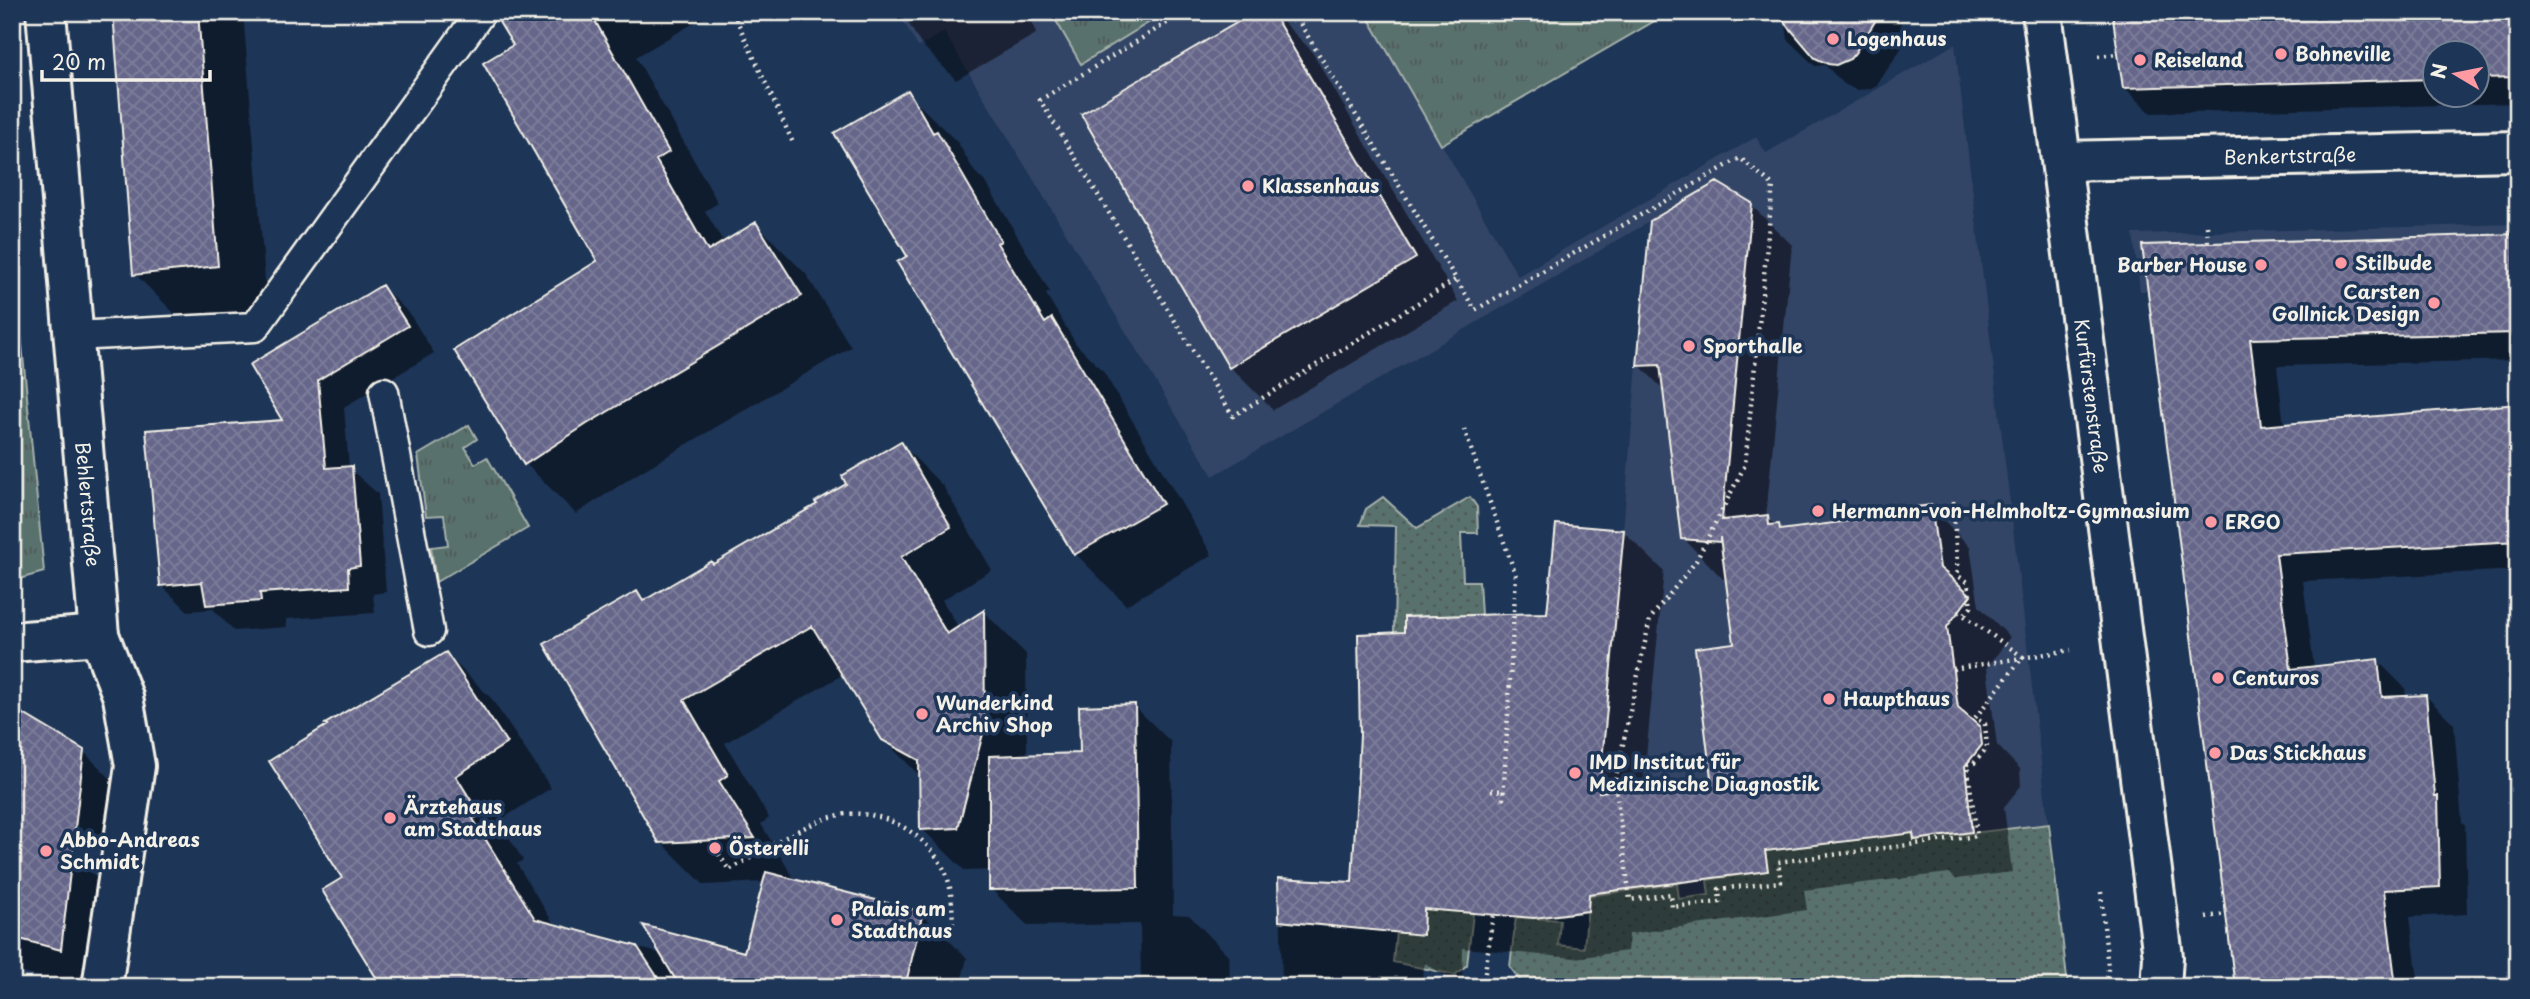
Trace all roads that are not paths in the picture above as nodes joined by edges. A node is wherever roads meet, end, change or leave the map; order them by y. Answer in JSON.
{"nodes":[{"id":1,"x":46,"y":12,"type":"edge"},
{"id":2,"x":481,"y":12,"type":"edge"},
{"id":3,"x":2042,"y":12,"type":"edge"},
{"id":4,"x":2518,"y":151,"type":"edge"},
{"id":5,"x":2062,"y":161,"type":"junction"},
{"id":6,"x":73,"y":336,"type":"junction"},
{"id":7,"x":384,"y":392,"type":"dead end"},
{"id":8,"x":429,"y":631,"type":"dead end"},
{"id":9,"x":99,"y":635,"type":"junction"},
{"id":10,"x":12,"y":642,"type":"edge"},
{"id":11,"x":102,"y":987,"type":"edge"},
{"id":12,"x":2161,"y":987,"type":"edge"}],
"edges":[{"from":1,"to":6,"type":"street","name":"Behlertstraße"},
{"from":2,"to":6,"type":"lane"},
{"from":3,"to":5,"type":"street","name":"Kurfürstenstraße"},
{"from":4,"to":5,"type":"street","name":"Benkertstraße"},
{"from":5,"to":12,"type":"street","name":"Kurfürstenstraße"},
{"from":6,"to":9,"type":"street","name":"Behlertstraße"},
{"from":7,"to":8,"type":"lane"},
{"from":9,"to":10,"type":"street"},
{"from":9,"to":11,"type":"street","name":"Behlertstraße"}]}
